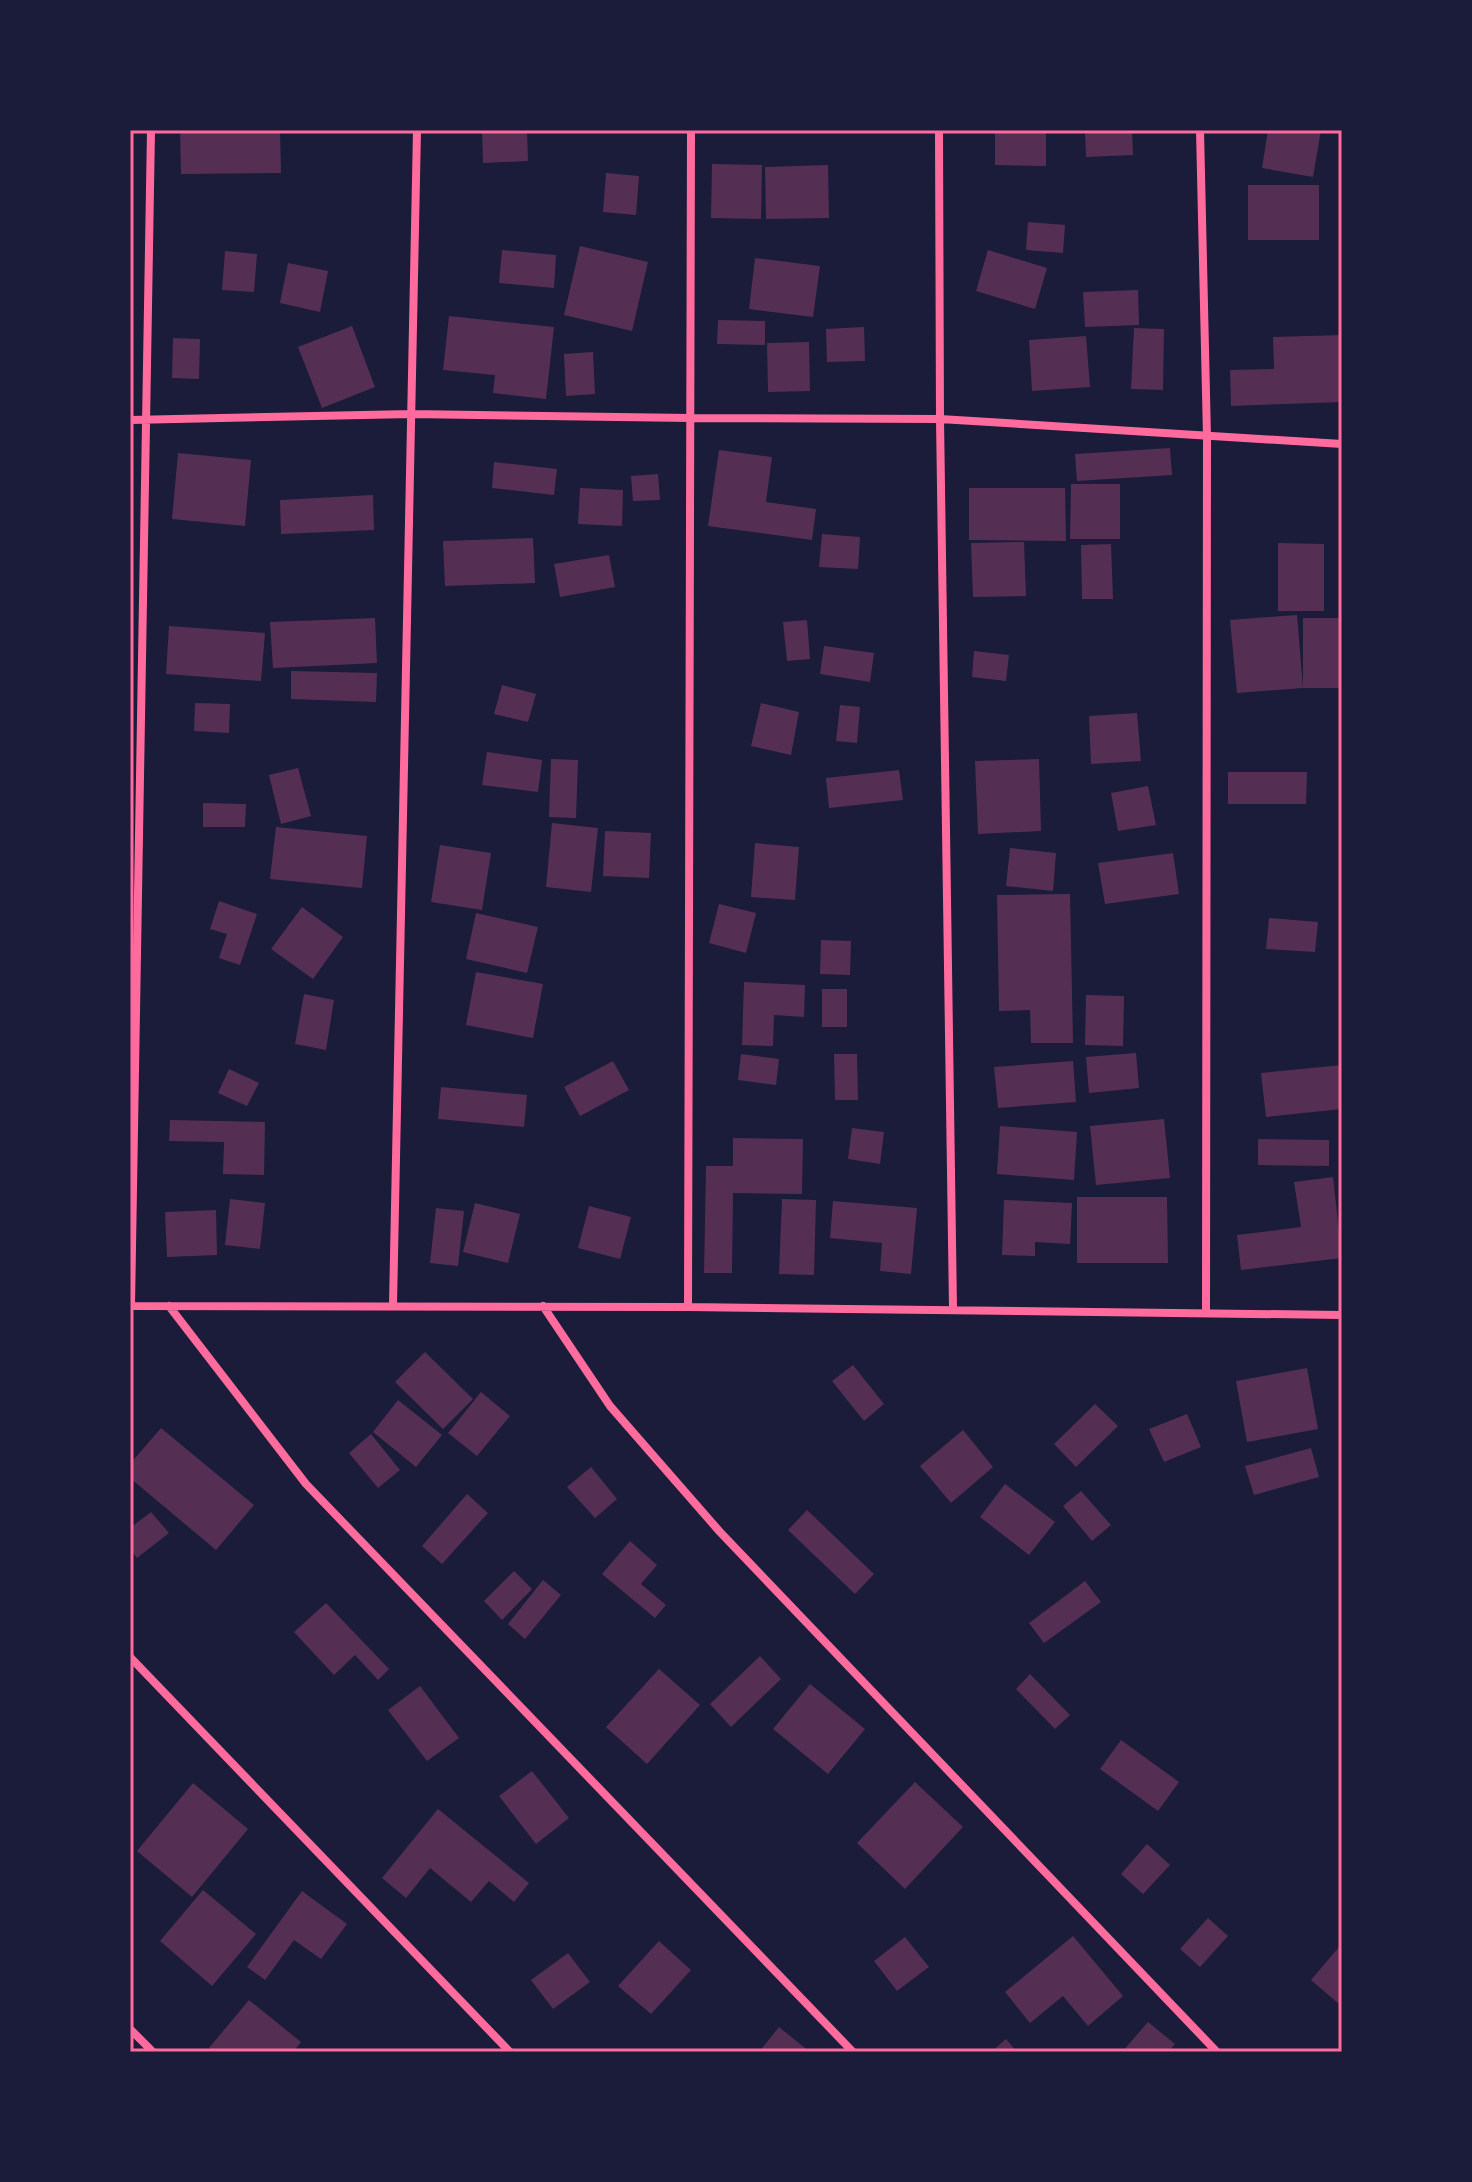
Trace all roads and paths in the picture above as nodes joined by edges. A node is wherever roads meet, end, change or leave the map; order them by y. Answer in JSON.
{"nodes":[{"id":1,"x":151,"y":130,"type":"edge"},
{"id":2,"x":417,"y":130,"type":"edge"},
{"id":3,"x":691,"y":130,"type":"edge"},
{"id":4,"x":939,"y":130,"type":"edge"},
{"id":5,"x":1200,"y":130,"type":"edge"},
{"id":6,"x":412,"y":414,"type":"junction"},
{"id":7,"x":690,"y":418,"type":"junction"},
{"id":8,"x":940,"y":419,"type":"junction"},
{"id":9,"x":130,"y":420,"type":"edge"},
{"id":10,"x":145,"y":421,"type":"junction"},
{"id":11,"x":1207,"y":437,"type":"junction"},
{"id":12,"x":1342,"y":444,"type":"edge"},
{"id":13,"x":393,"y":1305,"type":"junction"},
{"id":14,"x":131,"y":1306,"type":"edge"},
{"id":15,"x":169,"y":1306,"type":"junction"},
{"id":16,"x":543,"y":1306,"type":"junction"},
{"id":17,"x":688,"y":1307,"type":"junction"},
{"id":18,"x":953,"y":1309,"type":"junction"},
{"id":19,"x":1206,"y":1312,"type":"junction"},
{"id":20,"x":1342,"y":1315,"type":"edge"},
{"id":21,"x":130,"y":1657,"type":"edge"},
{"id":22,"x":130,"y":2029,"type":"edge"},
{"id":23,"x":153,"y":2052,"type":"edge"},
{"id":24,"x":510,"y":2052,"type":"edge"},
{"id":25,"x":853,"y":2052,"type":"edge"},
{"id":26,"x":1217,"y":2052,"type":"edge"}],
"edges":[{"from":1,"to":10,"type":"street"},
{"from":2,"to":6,"type":"street"},
{"from":3,"to":7,"type":"street"},
{"from":4,"to":8,"type":"street"},
{"from":5,"to":11,"type":"street"},
{"from":6,"to":7,"type":"street"},
{"from":6,"to":10,"type":"street"},
{"from":6,"to":13,"type":"street"},
{"from":7,"to":8,"type":"street"},
{"from":7,"to":17,"type":"street"},
{"from":8,"to":11,"type":"street"},
{"from":8,"to":18,"type":"street"},
{"from":9,"to":10,"type":"street"},
{"from":10,"to":14,"type":"street"},
{"from":11,"to":12,"type":"street"},
{"from":11,"to":19,"type":"street"},
{"from":13,"to":15,"type":"street"},
{"from":13,"to":16,"type":"street"},
{"from":14,"to":15,"type":"street"},
{"from":15,"to":25,"type":"street"},
{"from":16,"to":17,"type":"street"},
{"from":16,"to":26,"type":"street"},
{"from":17,"to":18,"type":"street"},
{"from":18,"to":19,"type":"street"},
{"from":19,"to":20,"type":"street"},
{"from":21,"to":24,"type":"street"},
{"from":22,"to":23,"type":"street"}]}
